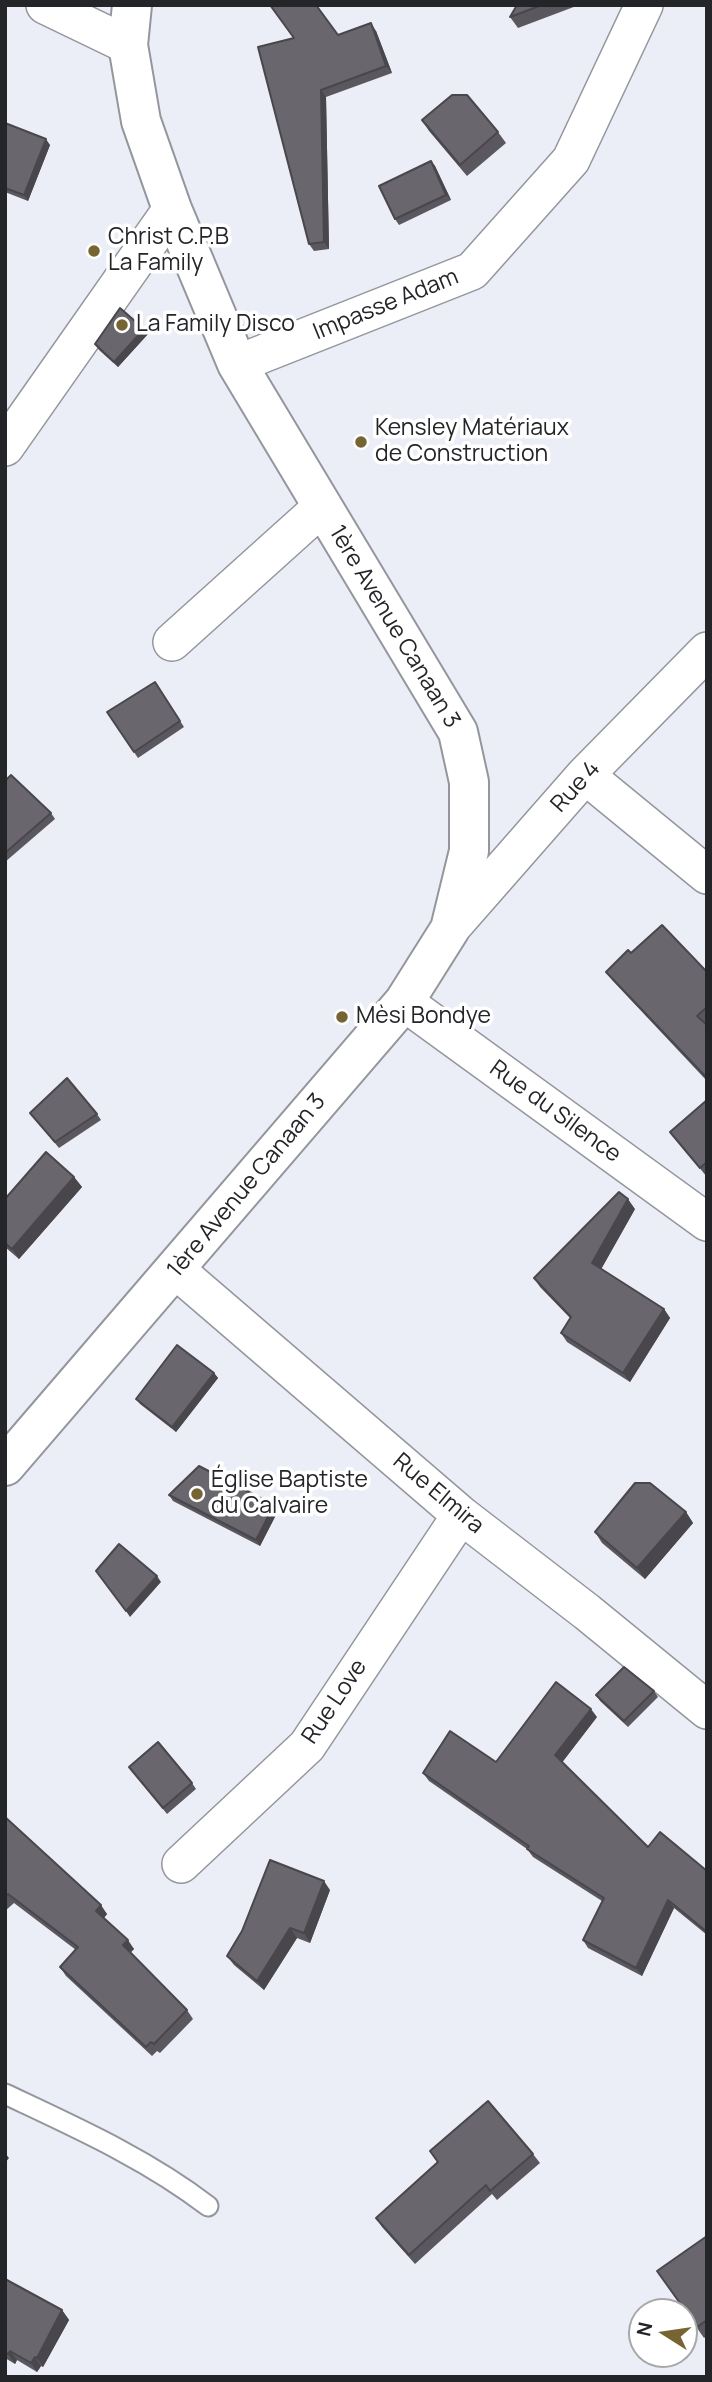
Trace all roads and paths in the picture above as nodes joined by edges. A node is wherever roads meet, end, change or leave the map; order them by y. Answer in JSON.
{"nodes":[{"id":1,"x":45,"y":5,"type":"edge"},
{"id":2,"x":132,"y":5,"type":"edge"},
{"id":3,"x":644,"y":5,"type":"edge"},
{"id":4,"x":128,"y":45,"type":"junction"},
{"id":5,"x":172,"y":209,"type":"junction"},
{"id":6,"x":237,"y":364,"type":"junction"},
{"id":7,"x":5,"y":447,"type":"edge"},
{"id":8,"x":323,"y":506,"type":"junction"},
{"id":9,"x":172,"y":642,"type":"dead end"},
{"id":10,"x":707,"y":650,"type":"edge"},
{"id":11,"x":585,"y":775,"type":"junction"},
{"id":12,"x":707,"y":875,"type":"edge"},
{"id":13,"x":450,"y":929,"type":"junction"},
{"id":14,"x":404,"y":1002,"type":"junction"},
{"id":15,"x":707,"y":1222,"type":"edge"},
{"id":16,"x":176,"y":1270,"type":"junction"},
{"id":17,"x":5,"y":1466,"type":"edge"},
{"id":18,"x":461,"y":1515,"type":"junction"},
{"id":19,"x":707,"y":1710,"type":"edge"},
{"id":20,"x":180,"y":1864,"type":"dead end"},
{"id":21,"x":5,"y":2094,"type":"edge"},
{"id":22,"x":208,"y":2206,"type":"dead end"}],
"edges":[{"from":1,"to":4,"type":"street"},
{"from":2,"to":4,"type":"main road","name":"1ère Avenue Canaan 3"},
{"from":3,"to":6,"type":"street","name":"Impasse Adam"},
{"from":4,"to":5,"type":"main road","name":"1ère Avenue Canaan 3"},
{"from":5,"to":6,"type":"main road","name":"1ère Avenue Canaan 3"},
{"from":5,"to":7,"type":"street"},
{"from":6,"to":8,"type":"main road","name":"1ère Avenue Canaan 3"},
{"from":8,"to":9,"type":"street"},
{"from":8,"to":13,"type":"main road","name":"1ère Avenue Canaan 3"},
{"from":10,"to":11,"type":"street","name":"Rue 4"},
{"from":11,"to":12,"type":"street"},
{"from":11,"to":13,"type":"street","name":"Rue 4"},
{"from":13,"to":14,"type":"main road","name":"1ère Avenue Canaan 3"},
{"from":14,"to":15,"type":"street","name":"Rue du Silence"},
{"from":14,"to":16,"type":"main road","name":"1ère Avenue Canaan 3"},
{"from":16,"to":17,"type":"main road","name":"1ère Avenue Canaan 3"},
{"from":16,"to":18,"type":"street","name":"Rue Elmira"},
{"from":18,"to":19,"type":"street","name":"Rue Elmira"},
{"from":18,"to":20,"type":"street","name":"Rue Love"},
{"from":21,"to":22,"type":"lane"}]}
